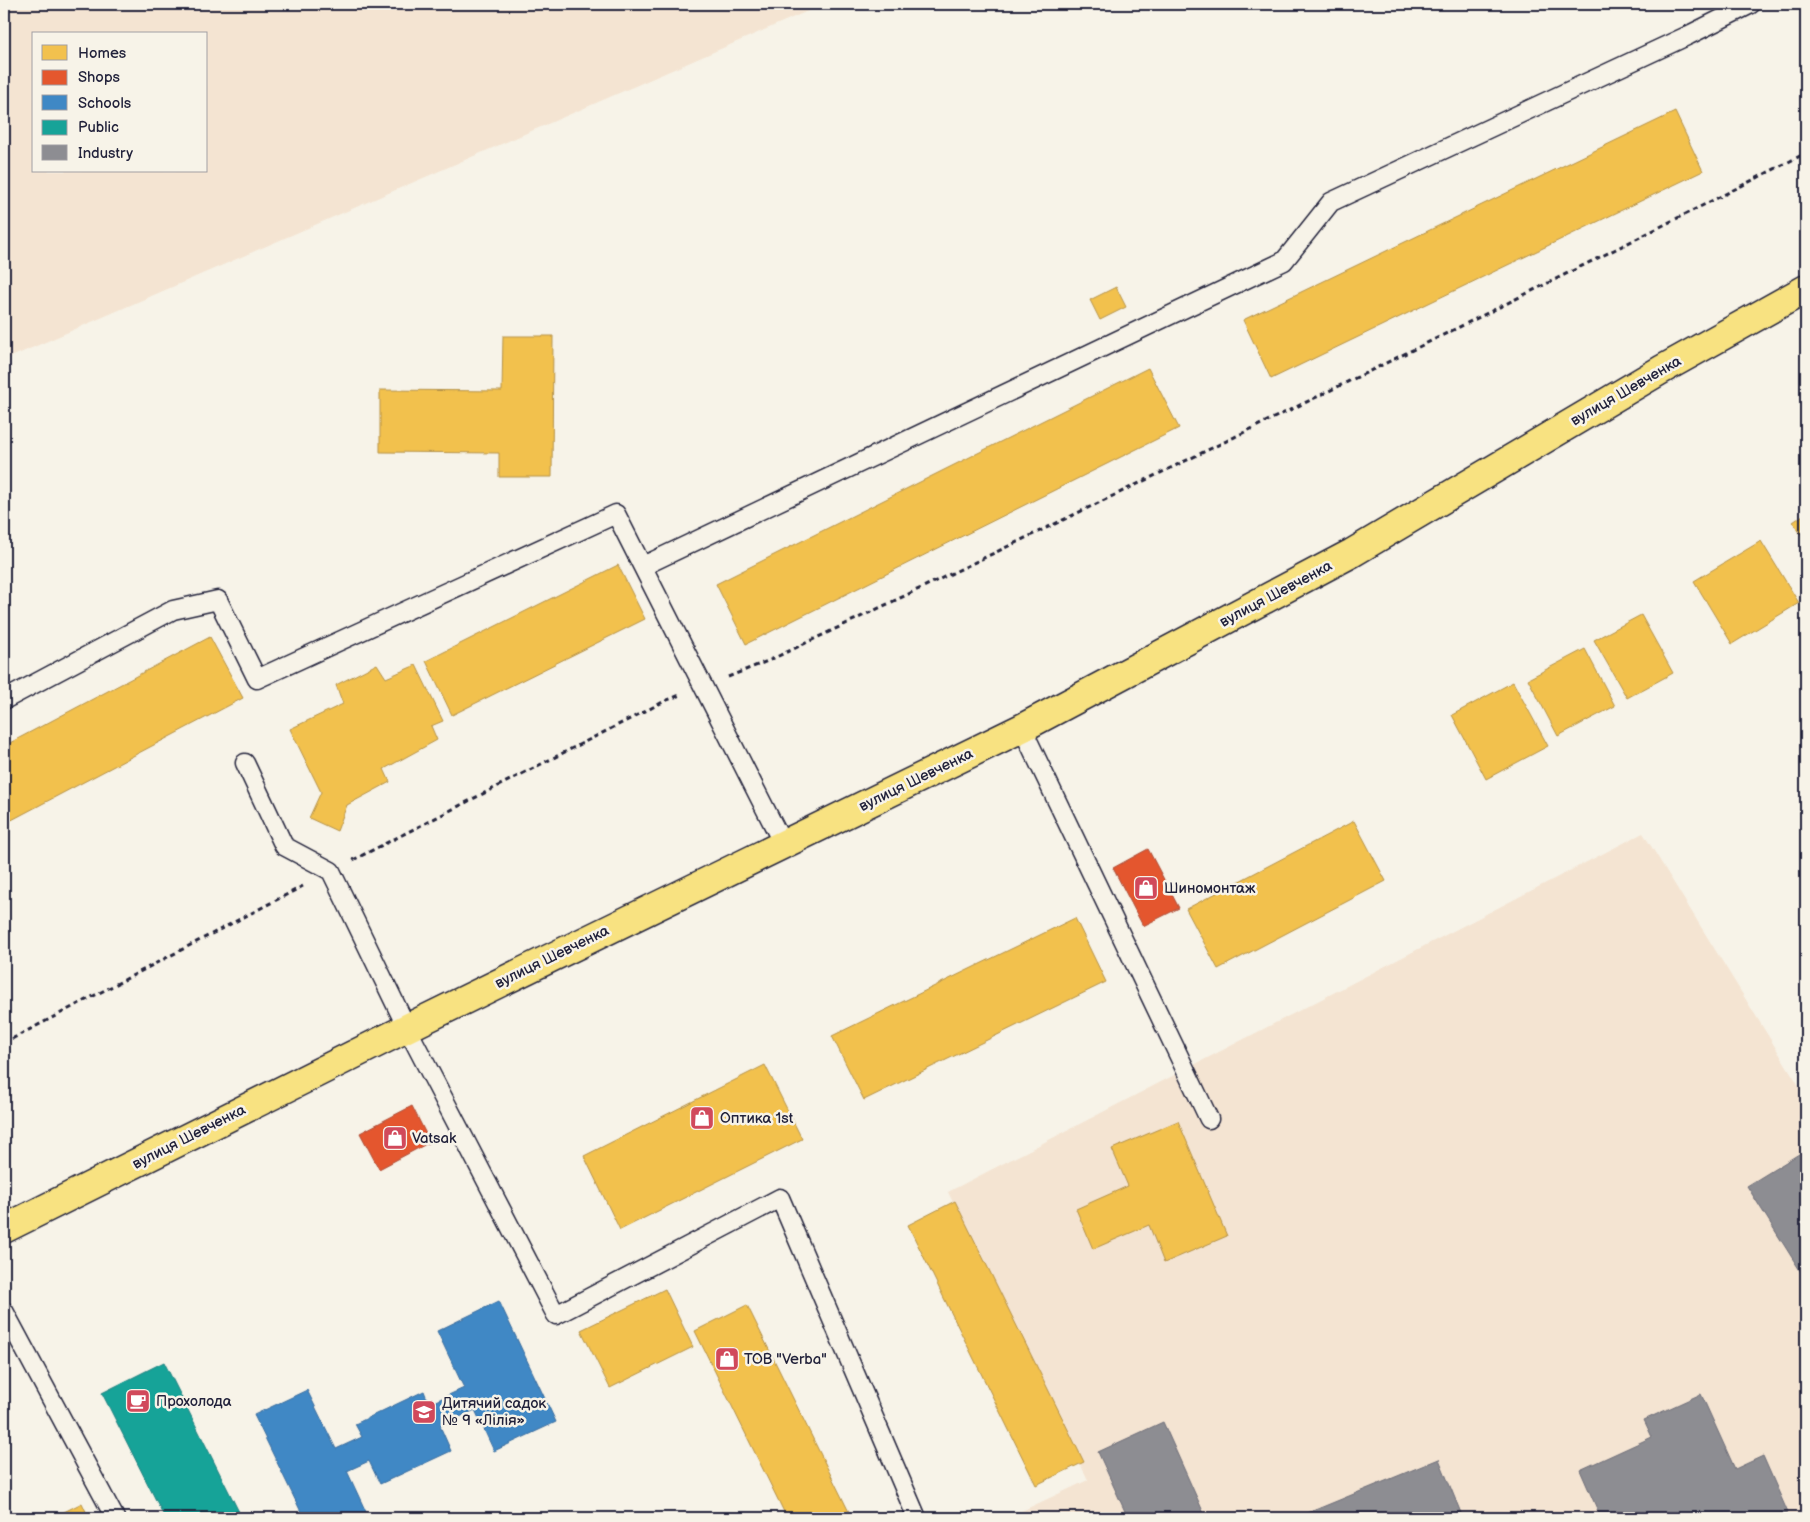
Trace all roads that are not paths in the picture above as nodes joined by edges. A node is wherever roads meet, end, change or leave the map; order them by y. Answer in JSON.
{"nodes":[{"id":1,"x":1751,"y":4,"type":"edge"},
{"id":2,"x":1806,"y":289,"type":"edge"},
{"id":3,"x":643,"y":566,"type":"junction"},
{"id":4,"x":4,"y":700,"type":"edge"},
{"id":5,"x":1022,"y":728,"type":"junction"},
{"id":6,"x":246,"y":763,"type":"dead end"},
{"id":7,"x":783,"y":844,"type":"junction"},
{"id":8,"x":407,"y":1028,"type":"junction"},
{"id":9,"x":1209,"y":1119,"type":"dead end"},
{"id":10,"x":4,"y":1230,"type":"edge"},
{"id":11,"x":4,"y":1312,"type":"edge"},
{"id":12,"x":115,"y":1518,"type":"edge"},
{"id":13,"x":917,"y":1518,"type":"edge"}],
"edges":[{"from":1,"to":3,"type":"lane"},
{"from":2,"to":5,"type":"main road","name":"вулиця Шевченка"},
{"from":3,"to":4,"type":"lane"},
{"from":3,"to":7,"type":"lane"},
{"from":5,"to":7,"type":"main road","name":"вулиця Шевченка"},
{"from":5,"to":9,"type":"lane"},
{"from":6,"to":8,"type":"lane"},
{"from":7,"to":8,"type":"main road","name":"вулиця Шевченка"},
{"from":8,"to":10,"type":"main road","name":"вулиця Шевченка"},
{"from":8,"to":13,"type":"lane"},
{"from":11,"to":12,"type":"lane"}]}
